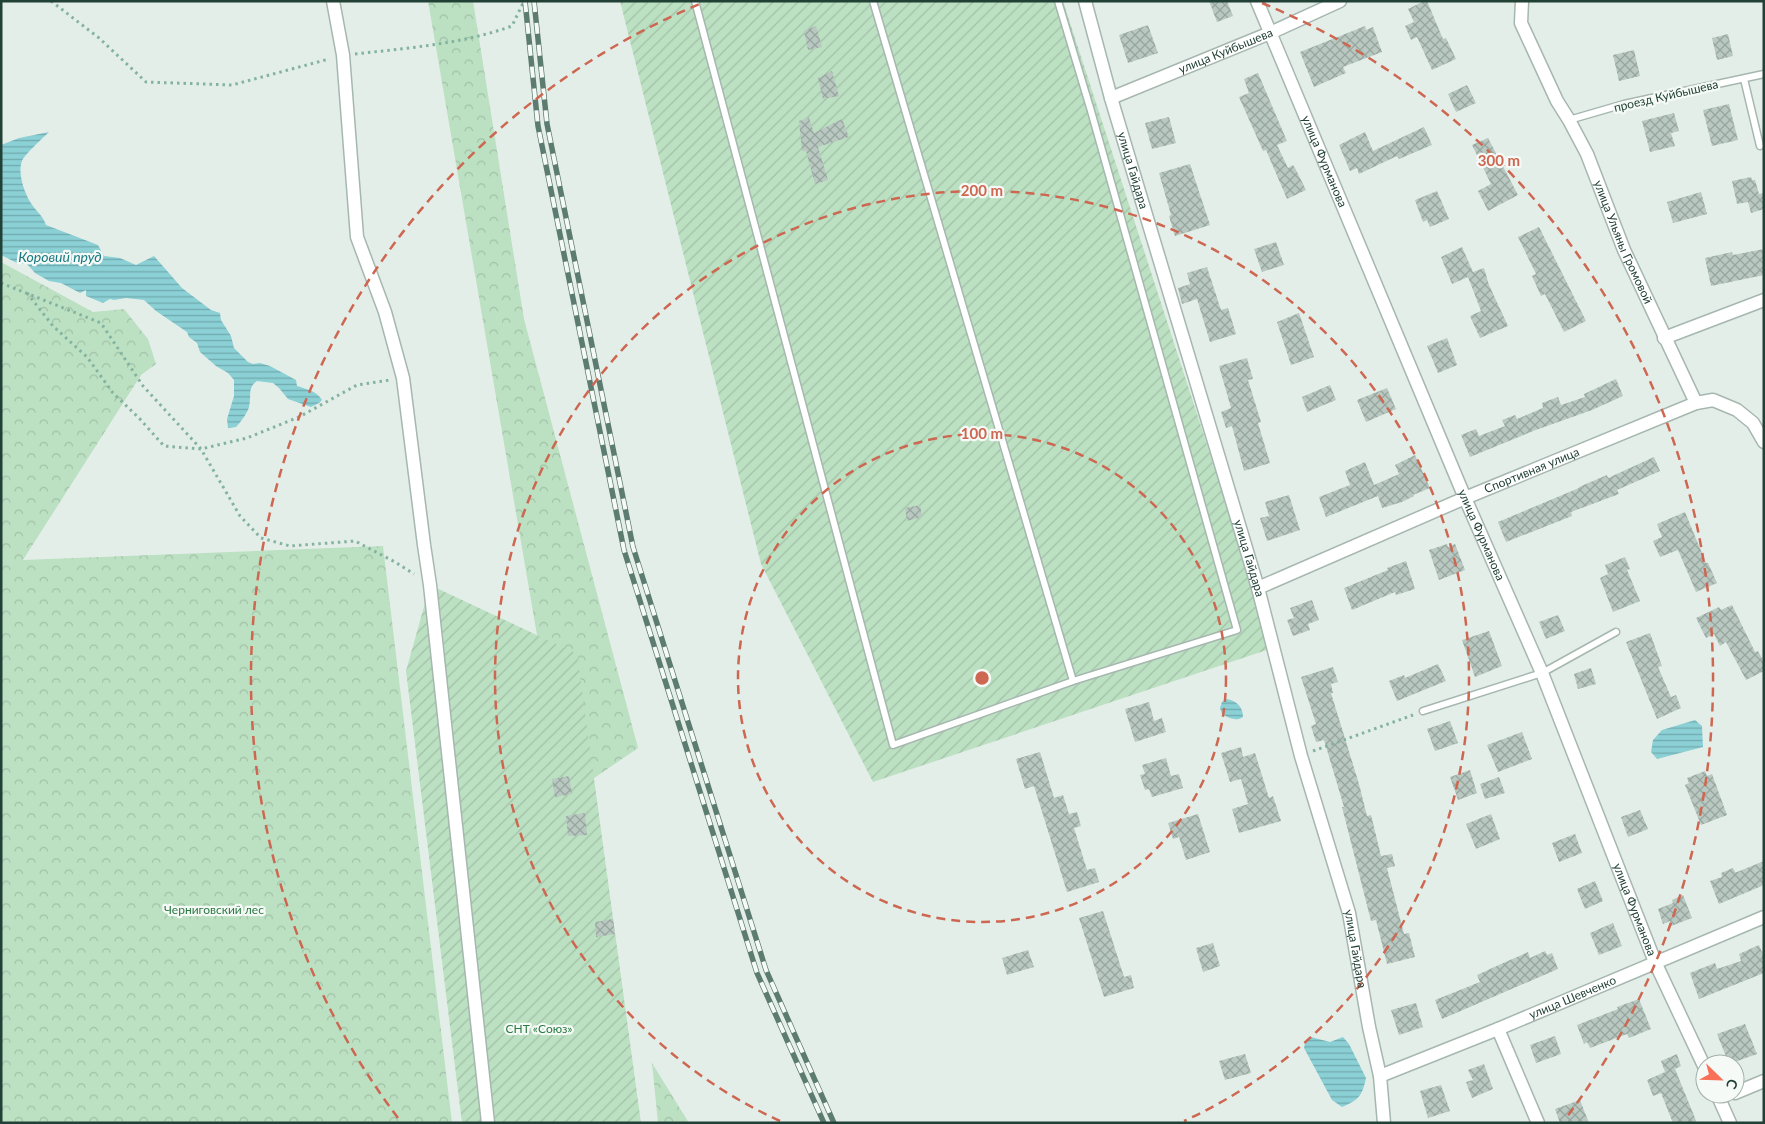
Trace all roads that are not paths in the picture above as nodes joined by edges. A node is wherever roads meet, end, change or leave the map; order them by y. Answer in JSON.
{"nodes":[{"id":1,"x":333,"y":1,"type":"edge"},
{"id":2,"x":695,"y":1,"type":"edge"},
{"id":3,"x":873,"y":1,"type":"edge"},
{"id":4,"x":1058,"y":1,"type":"edge"},
{"id":5,"x":1084,"y":1,"type":"edge"},
{"id":6,"x":1257,"y":1,"type":"edge"},
{"id":7,"x":1340,"y":1,"type":"edge"},
{"id":8,"x":1522,"y":1,"type":"edge"},
{"id":9,"x":1270,"y":33,"type":"junction"},
{"id":10,"x":1764,"y":74,"type":"edge"},
{"id":11,"x":1744,"y":78,"type":"junction"},
{"id":12,"x":1111,"y":98,"type":"junction"},
{"id":13,"x":1569,"y":120,"type":"junction"},
{"id":14,"x":1760,"y":146,"type":"dead end"},
{"id":15,"x":1764,"y":300,"type":"edge"},
{"id":16,"x":1664,"y":338,"type":"junction"},
{"id":17,"x":1696,"y":403,"type":"junction"},
{"id":18,"x":1764,"y":442,"type":"edge"},
{"id":19,"x":1464,"y":498,"type":"junction"},
{"id":20,"x":1258,"y":588,"type":"junction"},
{"id":21,"x":1616,"y":632,"type":"dead end"},
{"id":22,"x":1542,"y":673,"type":"junction"},
{"id":23,"x":1073,"y":680,"type":"junction"},
{"id":24,"x":1423,"y":711,"type":"road end"},
{"id":25,"x":1764,"y":917,"type":"edge"},
{"id":26,"x":1655,"y":962,"type":"junction"},
{"id":27,"x":1498,"y":1029,"type":"junction"},
{"id":28,"x":1698,"y":1054,"type":"edge"},
{"id":29,"x":1380,"y":1076,"type":"junction"},
{"id":30,"x":1764,"y":1081,"type":"edge"},
{"id":31,"x":1745,"y":1088,"type":"edge"},
{"id":32,"x":1722,"y":1104,"type":"edge"},
{"id":33,"x":488,"y":1123,"type":"edge"},
{"id":34,"x":1384,"y":1123,"type":"edge"},
{"id":35,"x":1538,"y":1123,"type":"edge"},
{"id":36,"x":1730,"y":1123,"type":"edge"}],
"edges":[{"from":1,"to":33,"type":"street"},
{"from":2,"to":23,"type":"lane"},
{"from":3,"to":23,"type":"lane"},
{"from":4,"to":23,"type":"lane"},
{"from":5,"to":12,"type":"street","name":"улица Гайдара"},
{"from":6,"to":9,"type":"street","name":"улица Фурманова"},
{"from":7,"to":9,"type":"street","name":"улица Куйбышева"},
{"from":8,"to":13,"type":"street","name":"улица Ульяны Громовой"},
{"from":9,"to":12,"type":"street","name":"улица Куйбышева"},
{"from":9,"to":19,"type":"street","name":"улица Фурманова"},
{"from":10,"to":11,"type":"lane","name":"проезд Куйбышева"},
{"from":11,"to":13,"type":"lane","name":"проезд Куйбышева"},
{"from":11,"to":14,"type":"lane"},
{"from":12,"to":20,"type":"street","name":"улица Гайдара"},
{"from":13,"to":16,"type":"street","name":"улица Ульяны Громовой"},
{"from":15,"to":16,"type":"street"},
{"from":16,"to":17,"type":"street","name":"улица Ульяны Громовой"},
{"from":17,"to":18,"type":"street"},
{"from":17,"to":19,"type":"street","name":"Спортивная улица"},
{"from":19,"to":20,"type":"street","name":"Спортивная улица"},
{"from":19,"to":22,"type":"street","name":"улица Фурманова"},
{"from":20,"to":29,"type":"street","name":"улица Гайдара"},
{"from":21,"to":22,"type":"lane"},
{"from":22,"to":24,"type":"lane"},
{"from":22,"to":26,"type":"street","name":"улица Фурманова"},
{"from":25,"to":26,"type":"street","name":"улица Шевченко"},
{"from":26,"to":27,"type":"street","name":"улица Шевченко"},
{"from":26,"to":28,"type":"street","name":"улица Фурманова"},
{"from":27,"to":29,"type":"street","name":"улица Шевченко"},
{"from":27,"to":35,"type":"street"},
{"from":29,"to":34,"type":"street","name":"улица Гайдара"},
{"from":30,"to":31,"type":"street"},
{"from":32,"to":36,"type":"street"}]}
